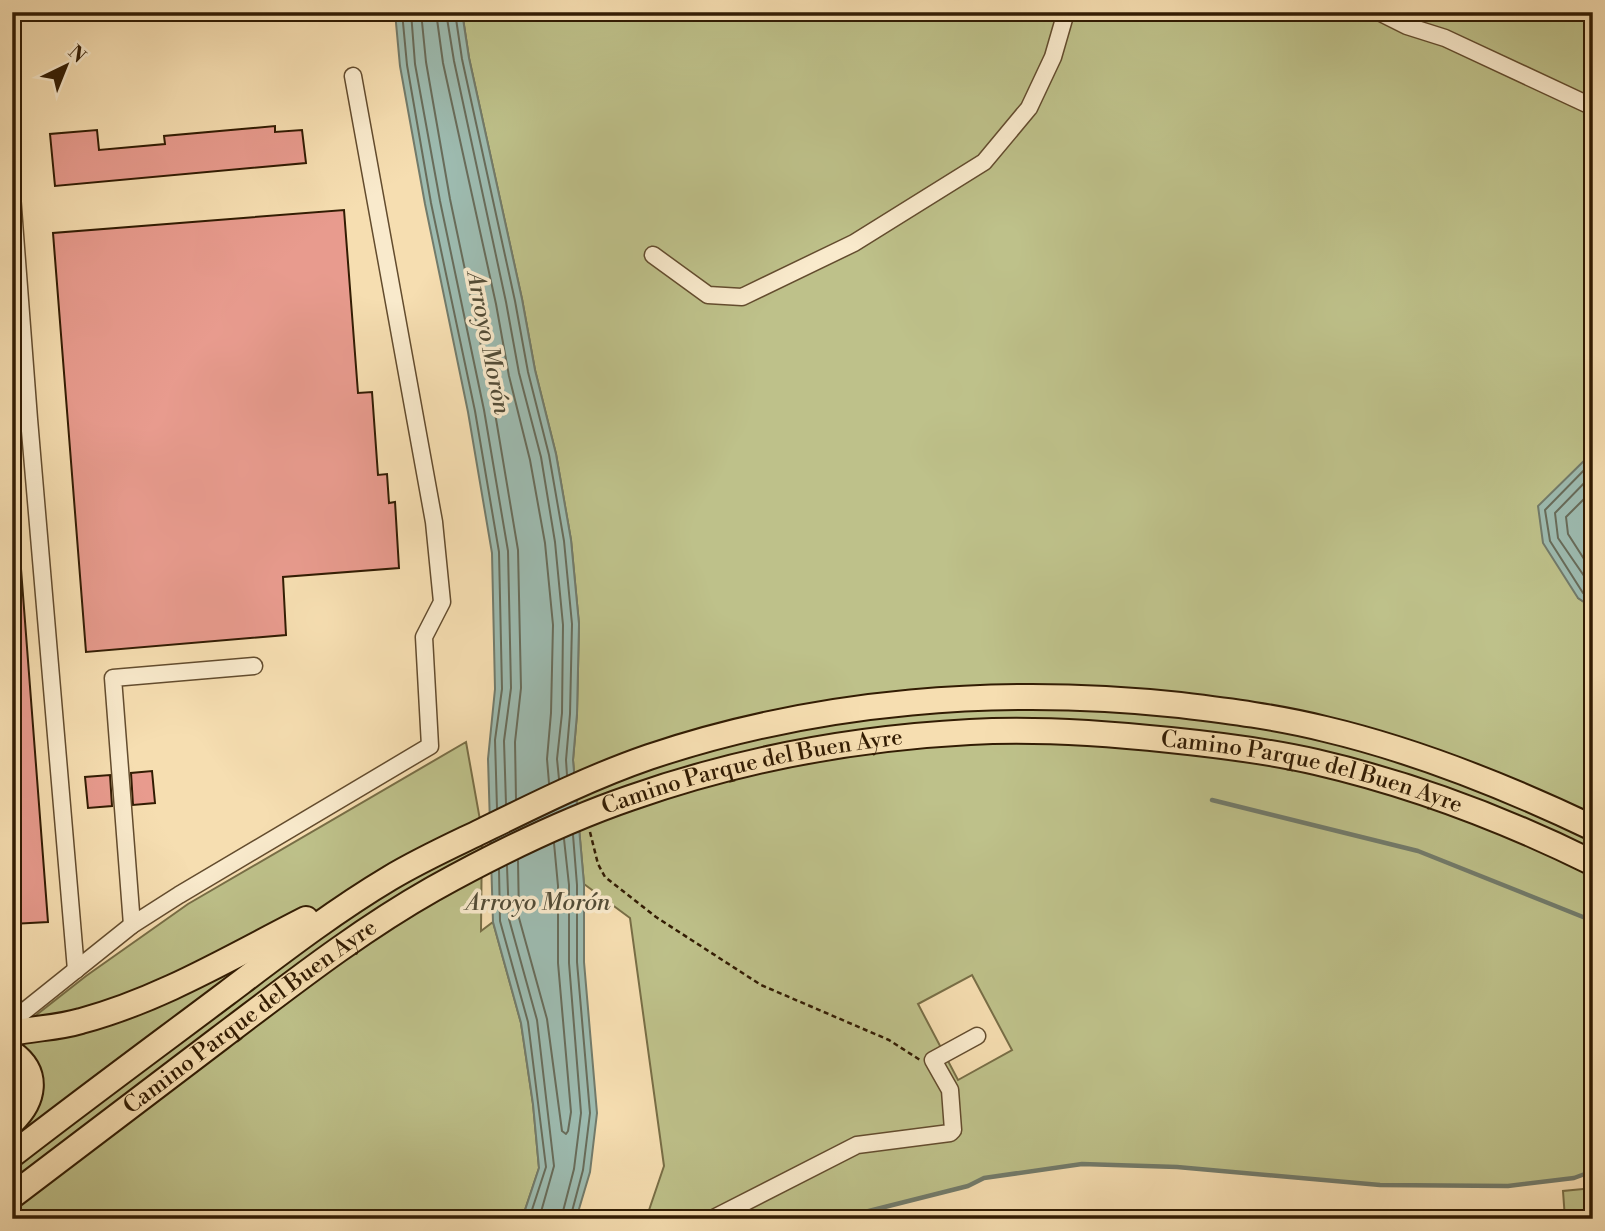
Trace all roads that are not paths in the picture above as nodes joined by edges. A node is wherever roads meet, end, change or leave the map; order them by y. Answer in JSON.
{"nodes":[{"id":1,"x":1066,"y":12,"type":"edge"},
{"id":2,"x":1379,"y":12,"type":"edge"},
{"id":3,"x":353,"y":76,"type":"dead end"},
{"id":4,"x":1593,"y":107,"type":"edge"},
{"id":5,"x":12,"y":195,"type":"edge"},
{"id":6,"x":653,"y":256,"type":"dead end"},
{"id":7,"x":254,"y":666,"type":"dead end"},
{"id":8,"x":1593,"y":828,"type":"edge"},
{"id":9,"x":1593,"y":863,"type":"edge"},
{"id":10,"x":388,"y":878,"type":"junction"},
{"id":11,"x":132,"y":925,"type":"junction"},
{"id":12,"x":76,"y":970,"type":"junction"},
{"id":13,"x":12,"y":1021,"type":"edge"},
{"id":14,"x":12,"y":1033,"type":"edge"},
{"id":15,"x":977,"y":1036,"type":"dead end"},
{"id":16,"x":12,"y":1053,"type":"edge"},
{"id":17,"x":12,"y":1122,"type":"edge"},
{"id":18,"x":12,"y":1155,"type":"edge"},
{"id":19,"x":12,"y":1196,"type":"edge"},
{"id":20,"x":712,"y":1219,"type":"edge"}],
"edges":[{"from":1,"to":6,"type":"street"},
{"from":2,"to":4,"type":"street"},
{"from":3,"to":11,"type":"street"},
{"from":5,"to":12,"type":"street"},
{"from":7,"to":11,"type":"street"},
{"from":8,"to":10,"type":"highway","name":"Camino Parque del Buen Ayre"},
{"from":9,"to":19,"type":"highway","name":"Camino Parque del Buen Ayre"},
{"from":10,"to":14,"type":"highway"},
{"from":10,"to":18,"type":"highway","name":"Camino Parque del Buen Ayre"},
{"from":11,"to":12,"type":"street"},
{"from":12,"to":13,"type":"street"},
{"from":15,"to":20,"type":"street"},
{"from":16,"to":17,"type":"highway"}]}
